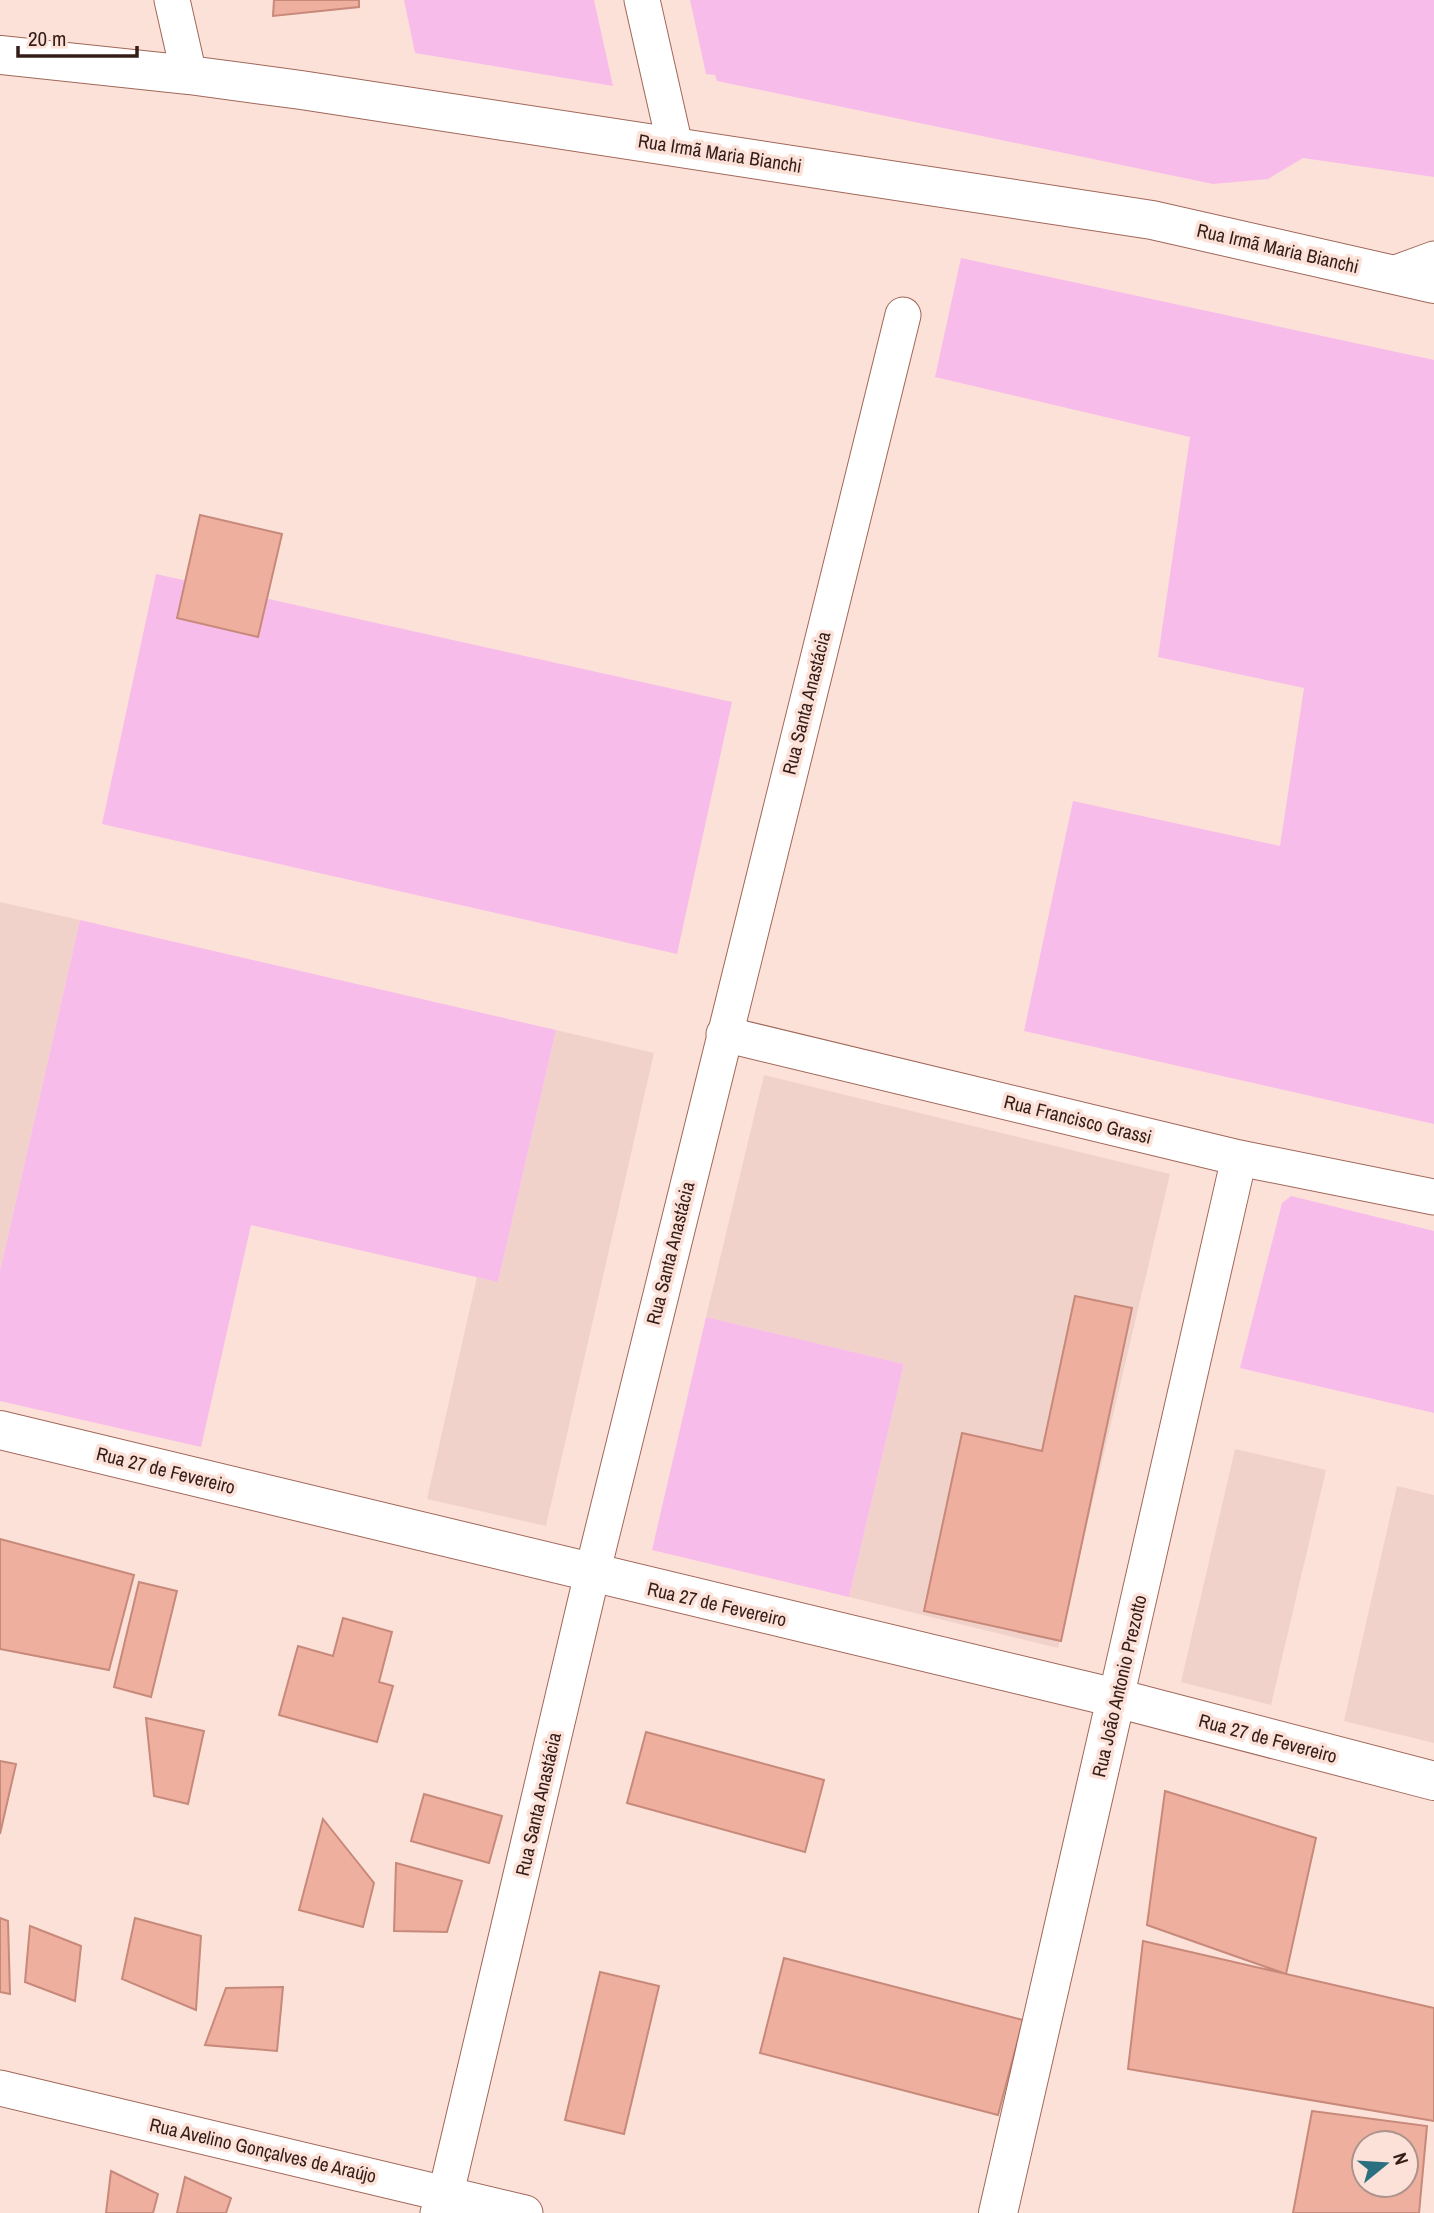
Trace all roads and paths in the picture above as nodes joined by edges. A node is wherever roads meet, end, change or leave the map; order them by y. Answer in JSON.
{"nodes":[{"id":1,"x":172,"y":0,"type":"edge"},
{"id":2,"x":642,"y":0,"type":"edge"},
{"id":3,"x":0,"y":55,"type":"edge"},
{"id":4,"x":189,"y":75,"type":"junction"},
{"id":5,"x":675,"y":146,"type":"junction"},
{"id":6,"x":1434,"y":259,"type":"edge"},
{"id":7,"x":1393,"y":274,"type":"junction"},
{"id":8,"x":1434,"y":284,"type":"edge"},
{"id":9,"x":903,"y":315,"type":"dead end"},
{"id":10,"x":724,"y":1034,"type":"junction"},
{"id":11,"x":1239,"y":1158,"type":"junction"},
{"id":12,"x":1434,"y":1197,"type":"edge"},
{"id":13,"x":0,"y":1430,"type":"edge"},
{"id":14,"x":592,"y":1574,"type":"junction"},
{"id":15,"x":1116,"y":1698,"type":"junction"},
{"id":16,"x":1434,"y":1781,"type":"edge"},
{"id":17,"x":0,"y":2088,"type":"edge"},
{"id":18,"x":444,"y":2206,"type":"edge"},
{"id":19,"x":525,"y":2213,"type":"edge"},
{"id":20,"x":998,"y":2213,"type":"edge"}],
"edges":[{"from":1,"to":4,"type":"street"},
{"from":2,"to":5,"type":"street"},
{"from":3,"to":4,"type":"street","name":"Rua Irmã Maria Bianchi"},
{"from":4,"to":5,"type":"street","name":"Rua Irmã Maria Bianchi"},
{"from":5,"to":7,"type":"street","name":"Rua Irmã Maria Bianchi"},
{"from":6,"to":7,"type":"street"},
{"from":7,"to":8,"type":"street","name":"Rua Irmã Maria Bianchi"},
{"from":9,"to":10,"type":"street","name":"Rua Santa Anastácia"},
{"from":10,"to":11,"type":"street","name":"Rua Francisco Grassi"},
{"from":10,"to":14,"type":"street","name":"Rua Santa Anastácia"},
{"from":11,"to":12,"type":"street","name":"Rua Francisco Grassi"},
{"from":11,"to":15,"type":"street","name":"Rua João Antonio Prezotto"},
{"from":13,"to":14,"type":"street","name":"Rua 27 de Fevereiro"},
{"from":14,"to":15,"type":"street","name":"Rua 27 de Fevereiro"},
{"from":14,"to":18,"type":"street","name":"Rua Santa Anastácia"},
{"from":15,"to":16,"type":"street","name":"Rua 27 de Fevereiro"},
{"from":15,"to":20,"type":"street","name":"Rua João Antonio Prezotto"},
{"from":17,"to":18,"type":"street","name":"Rua Avelino Gonçalves de Araújo"},
{"from":18,"to":19,"type":"street","name":"Rua Avelino Gonçalves de Araújo"}]}
